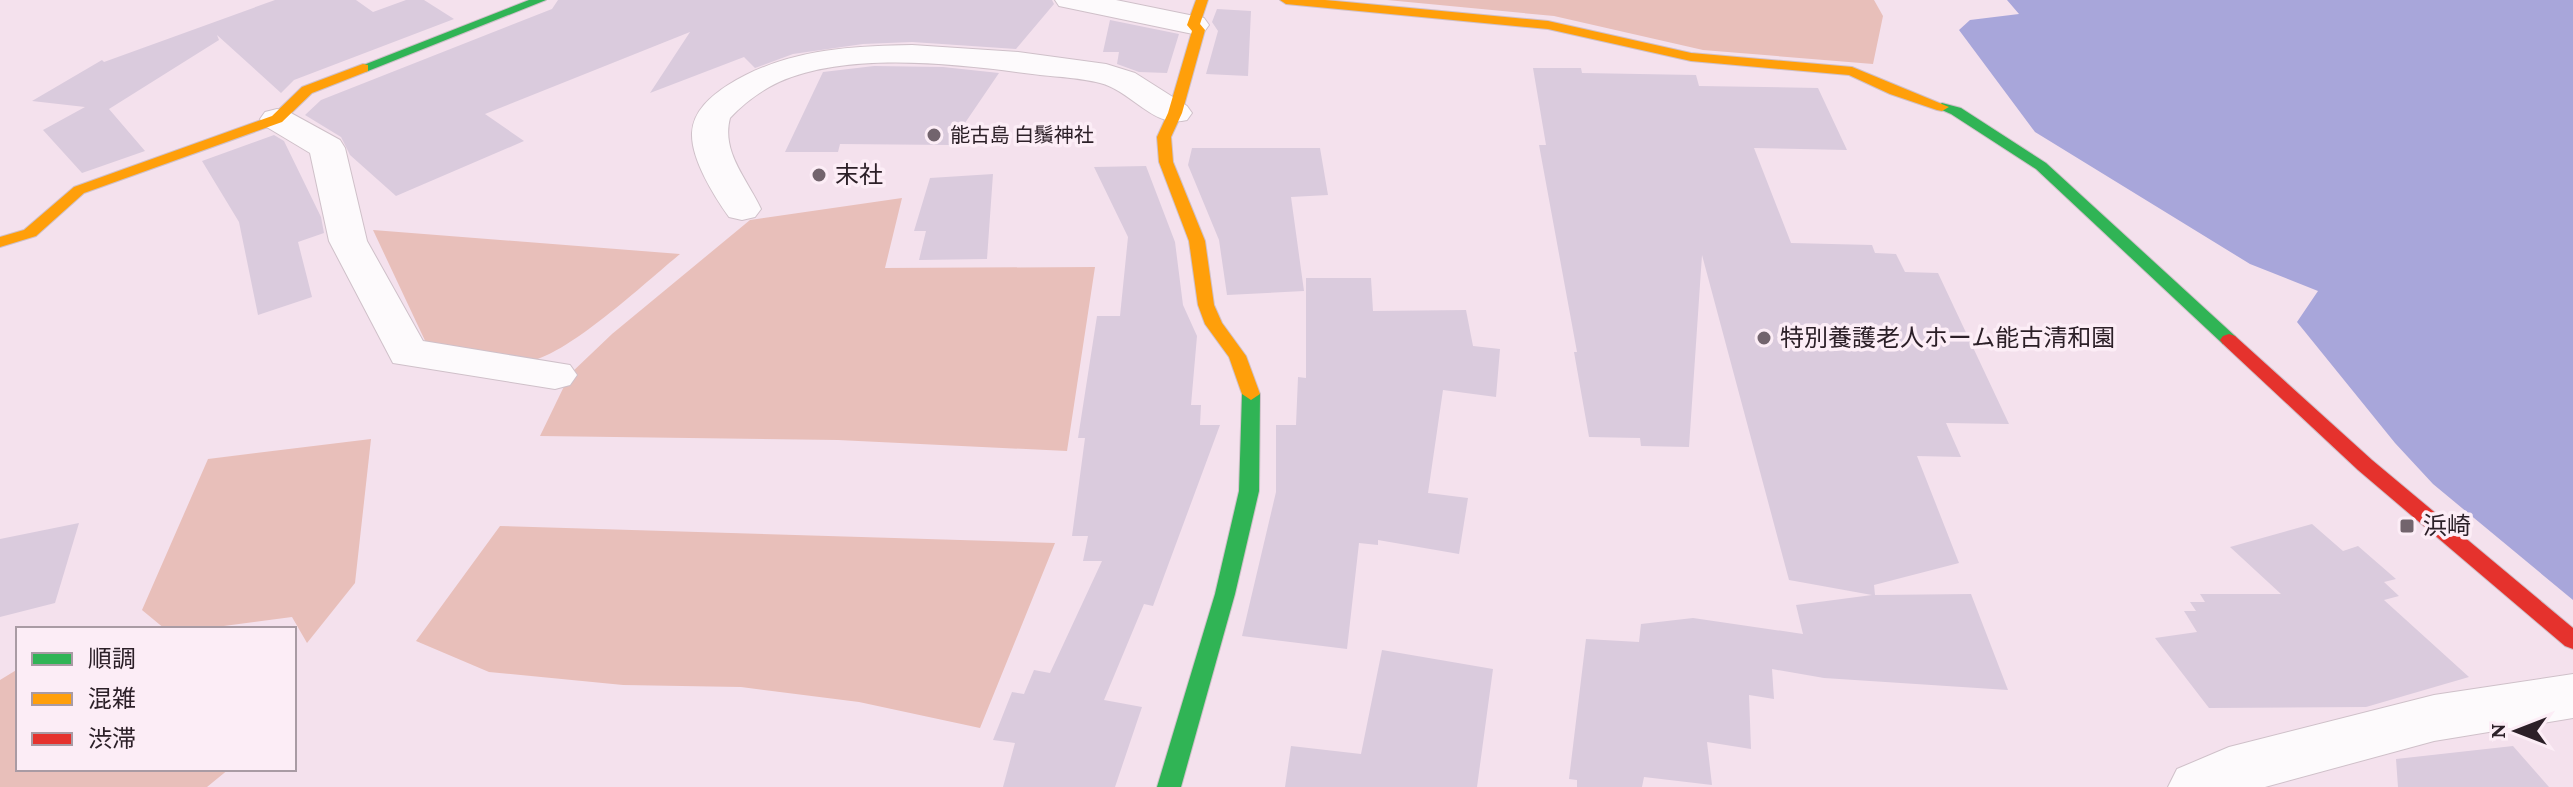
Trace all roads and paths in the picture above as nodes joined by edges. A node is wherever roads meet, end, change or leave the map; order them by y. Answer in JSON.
{"nodes":[{"id":1,"x":540,"y":0,"type":"edge"},
{"id":2,"x":1070,"y":0,"type":"edge"},
{"id":3,"x":1286,"y":0,"type":"edge"},
{"id":4,"x":1197,"y":12,"type":"edge"},
{"id":5,"x":1175,"y":113,"type":"junction"},
{"id":6,"x":277,"y":119,"type":"junction"},
{"id":7,"x":742,"y":209,"type":"dead end"},
{"id":8,"x":0,"y":242,"type":"edge"},
{"id":9,"x":555,"y":375,"type":"dead end"},
{"id":10,"x":2573,"y":640,"type":"edge"},
{"id":11,"x":2573,"y":696,"type":"edge"},
{"id":12,"x":1169,"y":787,"type":"edge"},
{"id":13,"x":2197,"y":787,"type":"edge"}],
"edges":[{"from":1,"to":6,"type":"street"},
{"from":2,"to":4,"type":"street"},
{"from":3,"to":10,"type":"street"},
{"from":4,"to":5,"type":"street"},
{"from":5,"to":7,"type":"street"},
{"from":5,"to":12,"type":"street"},
{"from":6,"to":8,"type":"street"},
{"from":6,"to":9,"type":"street"},
{"from":11,"to":13,"type":"street"}]}
